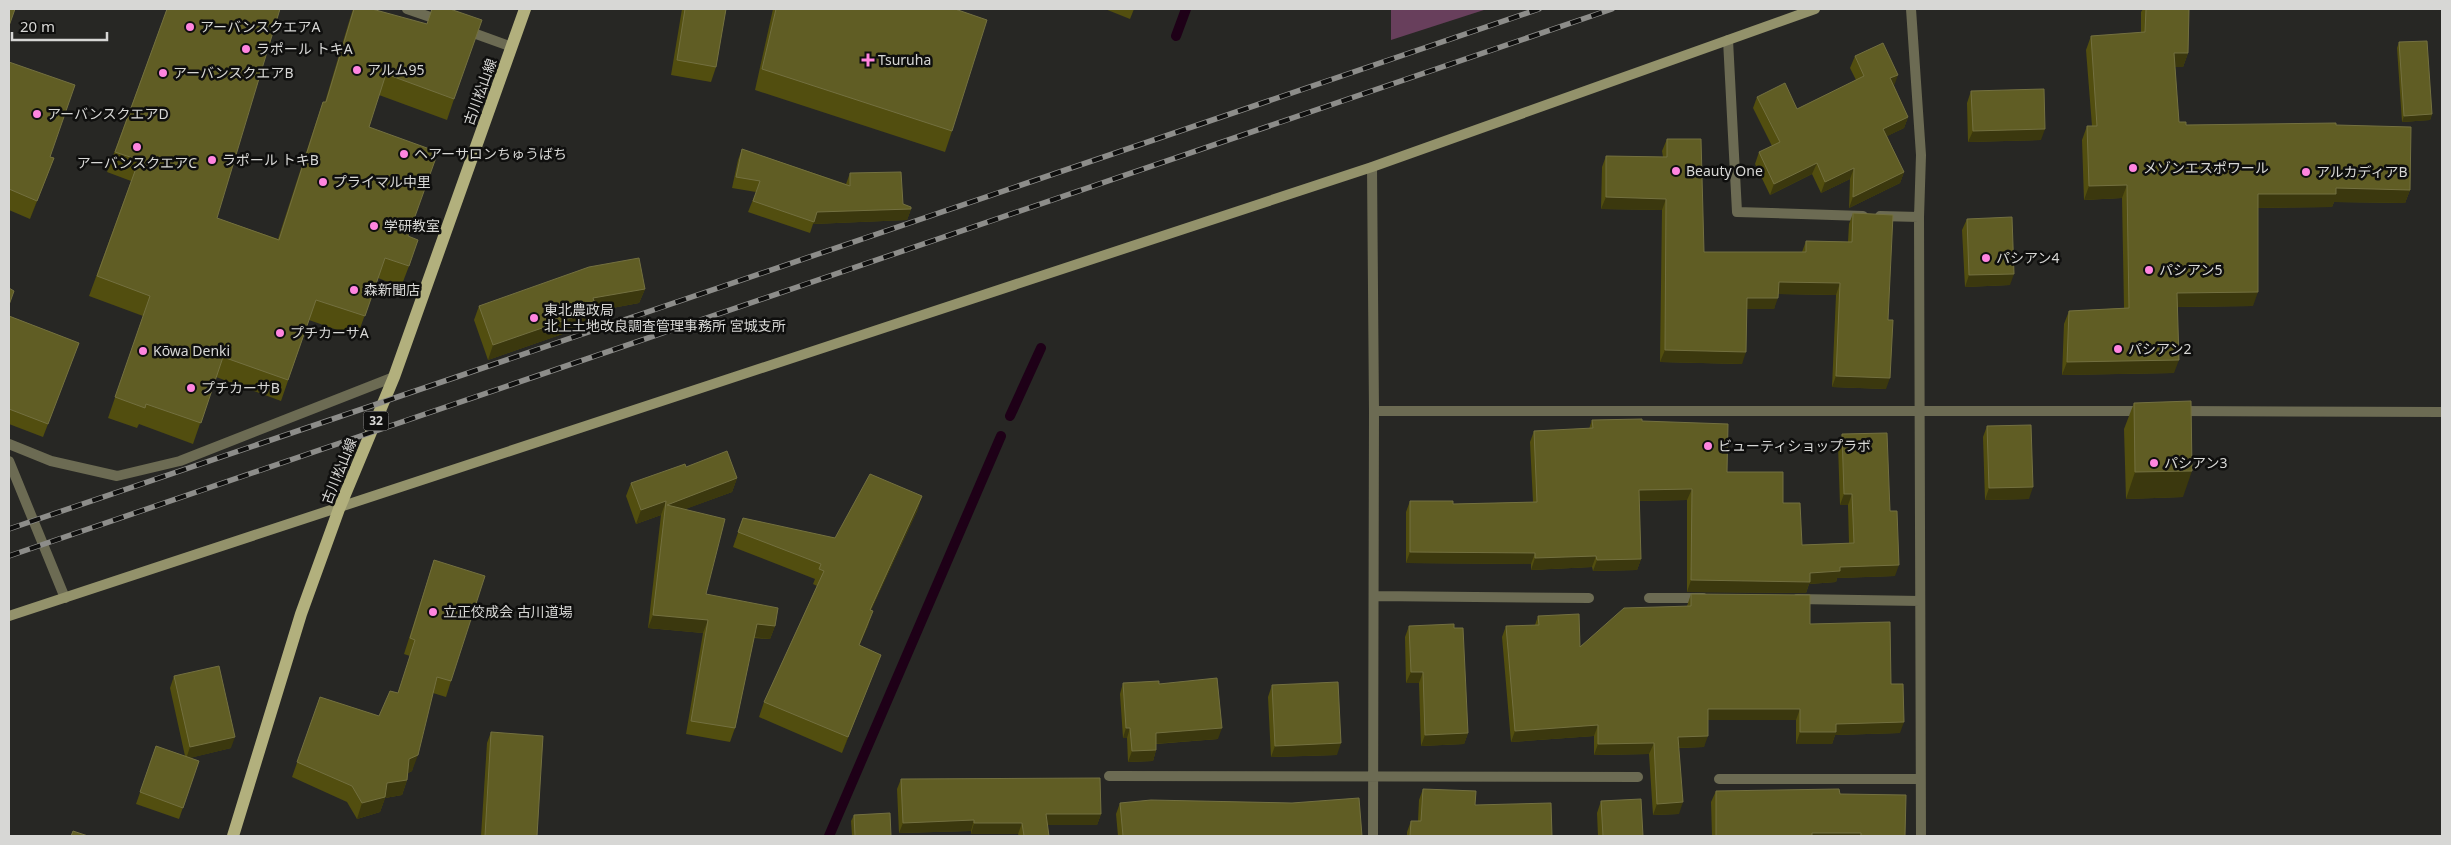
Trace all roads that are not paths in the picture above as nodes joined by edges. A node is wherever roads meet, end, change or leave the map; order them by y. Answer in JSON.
{"nodes":[{"id":1,"x":407,"y":9,"type":"edge"},
{"id":2,"x":525,"y":9,"type":"edge"},
{"id":3,"x":1815,"y":9,"type":"edge"},
{"id":4,"x":1911,"y":9,"type":"edge"},
{"id":5,"x":1728,"y":40,"type":"junction"},
{"id":6,"x":512,"y":47,"type":"junction"},
{"id":7,"x":1372,"y":167,"type":"junction"},
{"id":8,"x":1919,"y":217,"type":"junction"},
{"id":9,"x":394,"y":377,"type":"junction"},
{"id":10,"x":1920,"y":410,"type":"junction"},
{"id":11,"x":1374,"y":411,"type":"junction"},
{"id":12,"x":2442,"y":412,"type":"edge"},
{"id":13,"x":9,"y":444,"type":"edge"},
{"id":14,"x":9,"y":461,"type":"edge"},
{"id":15,"x":339,"y":509,"type":"junction"},
{"id":16,"x":1374,"y":596,"type":"junction"},
{"id":17,"x":65,"y":598,"type":"junction"},
{"id":18,"x":1589,"y":598,"type":"dead end"},
{"id":19,"x":1649,"y":598,"type":"dead end"},
{"id":20,"x":1717,"y":598,"type":"edge"},
{"id":21,"x":1784,"y":599,"type":"edge"},
{"id":22,"x":1920,"y":601,"type":"junction"},
{"id":23,"x":9,"y":616,"type":"edge"},
{"id":24,"x":1110,"y":776,"type":"dead end"},
{"id":25,"x":1373,"y":776,"type":"junction"},
{"id":26,"x":1638,"y":777,"type":"dead end"},
{"id":27,"x":1719,"y":778,"type":"dead end"},
{"id":28,"x":1920,"y":779,"type":"junction"},
{"id":29,"x":233,"y":836,"type":"edge"},
{"id":30,"x":1373,"y":836,"type":"edge"},
{"id":31,"x":1920,"y":836,"type":"edge"}],
"edges":[{"from":1,"to":6,"type":"street"},
{"from":2,"to":6,"type":"main road","name":"古川松山線","number":"32"},
{"from":3,"to":5,"type":"street"},
{"from":4,"to":8,"type":"street"},
{"from":5,"to":7,"type":"street"},
{"from":5,"to":8,"type":"street"},
{"from":6,"to":9,"type":"main road","name":"古川松山線","number":"32"},
{"from":7,"to":11,"type":"street"},
{"from":7,"to":15,"type":"street"},
{"from":8,"to":10,"type":"street"},
{"from":9,"to":13,"type":"street"},
{"from":9,"to":15,"type":"main road","name":"古川松山線","number":"32"},
{"from":10,"to":11,"type":"street"},
{"from":10,"to":12,"type":"street"},
{"from":10,"to":22,"type":"street"},
{"from":11,"to":16,"type":"street"},
{"from":14,"to":17,"type":"street"},
{"from":15,"to":17,"type":"street"},
{"from":15,"to":29,"type":"main road","name":"古川松山線","number":"32"},
{"from":16,"to":18,"type":"street"},
{"from":16,"to":25,"type":"street"},
{"from":17,"to":23,"type":"street"},
{"from":19,"to":20,"type":"street"},
{"from":21,"to":22,"type":"street"},
{"from":22,"to":28,"type":"street"},
{"from":24,"to":25,"type":"street"},
{"from":25,"to":26,"type":"street"},
{"from":25,"to":30,"type":"street"},
{"from":27,"to":28,"type":"street"},
{"from":28,"to":31,"type":"street"}]}
